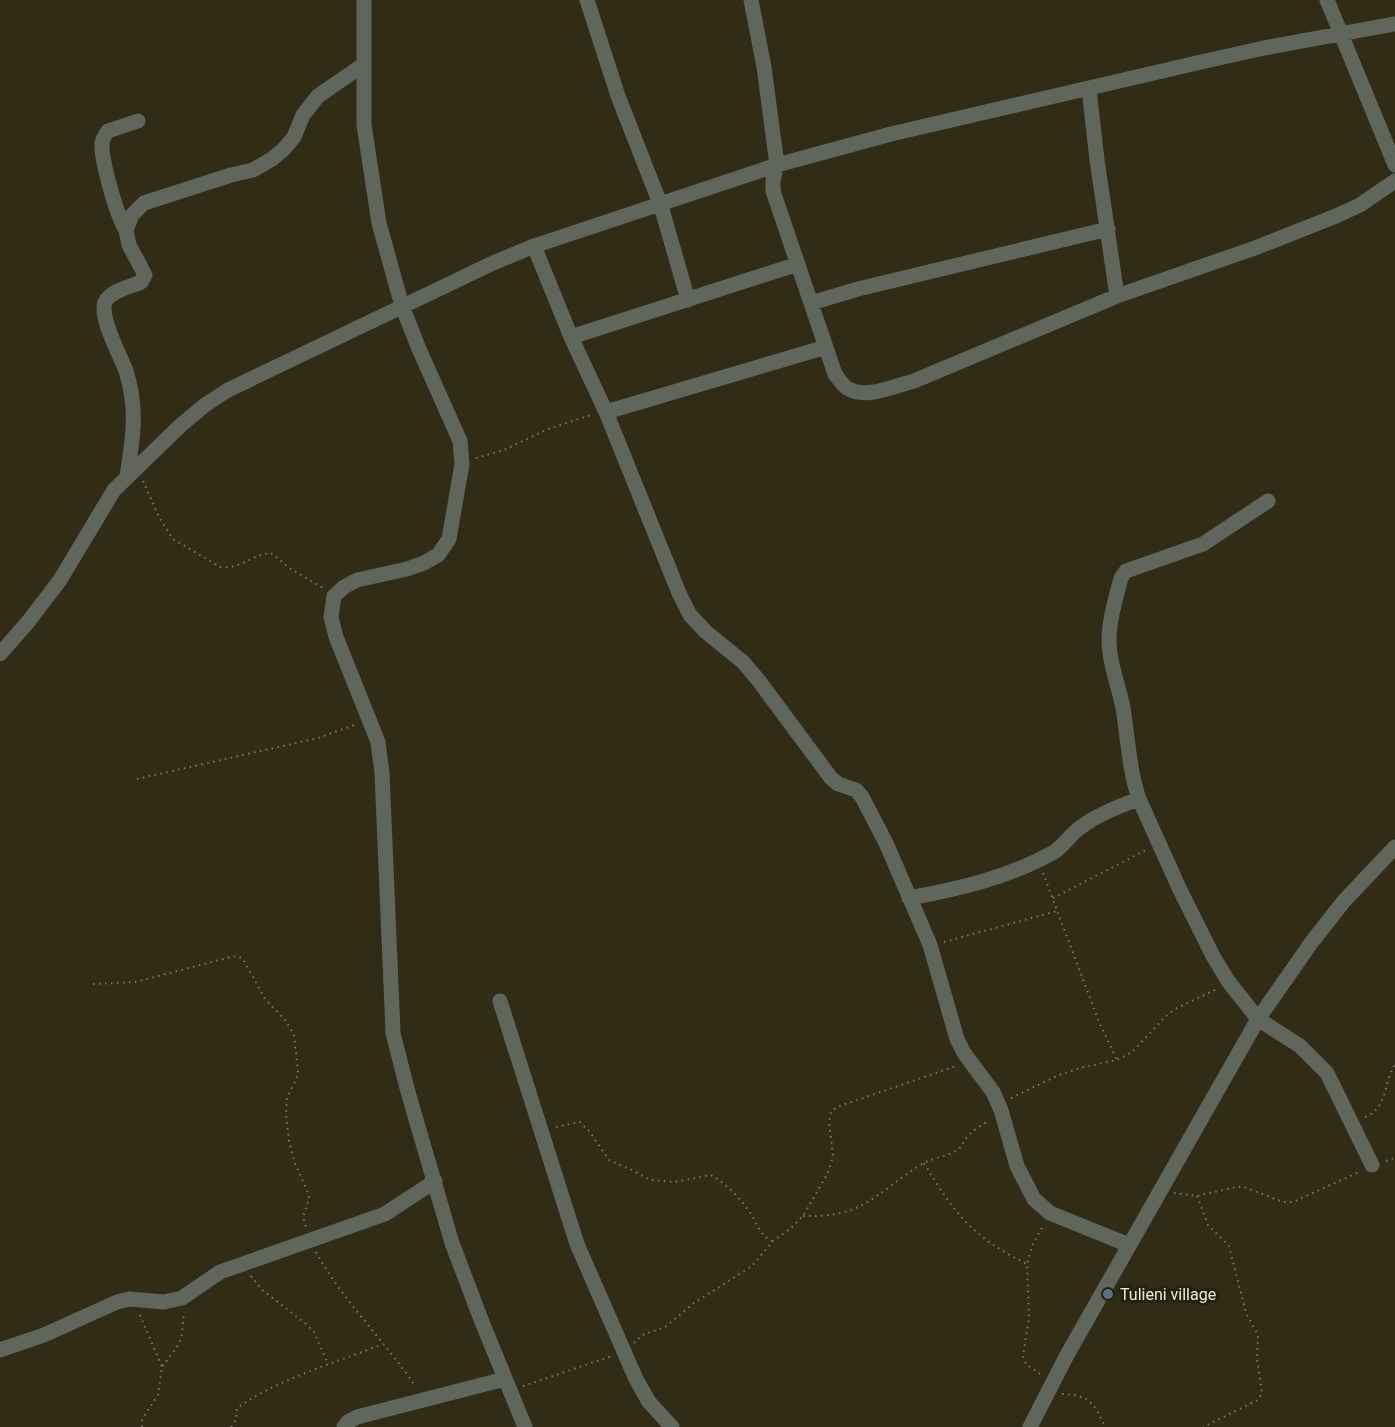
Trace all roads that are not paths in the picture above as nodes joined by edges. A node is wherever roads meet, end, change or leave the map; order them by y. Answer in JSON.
{"nodes":[{"id":1,"x":364,"y":0,"type":"edge"},
{"id":2,"x":587,"y":0,"type":"edge"},
{"id":3,"x":751,"y":0,"type":"edge"},
{"id":4,"x":1327,"y":0,"type":"edge"},
{"id":5,"x":1395,"y":24,"type":"edge"},
{"id":6,"x":1341,"y":34,"type":"junction"},
{"id":7,"x":363,"y":65,"type":"junction"},
{"id":8,"x":1089,"y":89,"type":"junction"},
{"id":9,"x":138,"y":121,"type":"dead end"},
{"id":10,"x":777,"y":165,"type":"junction"},
{"id":11,"x":1395,"y":165,"type":"edge"},
{"id":12,"x":1395,"y":181,"type":"edge"},
{"id":13,"x":661,"y":206,"type":"junction"},
{"id":14,"x":1108,"y":229,"type":"junction"},
{"id":15,"x":126,"y":230,"type":"junction"},
{"id":16,"x":534,"y":246,"type":"junction"},
{"id":17,"x":798,"y":264,"type":"junction"},
{"id":18,"x":1117,"y":296,"type":"junction"},
{"id":19,"x":688,"y":300,"type":"junction"},
{"id":20,"x":811,"y":303,"type":"junction"},
{"id":21,"x":402,"y":306,"type":"junction"},
{"id":22,"x":572,"y":337,"type":"junction"},
{"id":23,"x":826,"y":347,"type":"junction"},
{"id":24,"x":606,"y":412,"type":"junction"},
{"id":25,"x":132,"y":472,"type":"junction"},
{"id":26,"x":1268,"y":501,"type":"dead end"},
{"id":27,"x":0,"y":654,"type":"edge"},
{"id":28,"x":1139,"y":799,"type":"junction"},
{"id":29,"x":1395,"y":847,"type":"edge"},
{"id":30,"x":909,"y":898,"type":"junction"},
{"id":31,"x":500,"y":1001,"type":"dead end"},
{"id":32,"x":1258,"y":1019,"type":"junction"},
{"id":33,"x":1372,"y":1165,"type":"road end"},
{"id":34,"x":435,"y":1181,"type":"junction"},
{"id":35,"x":1129,"y":1245,"type":"junction"},
{"id":36,"x":0,"y":1350,"type":"edge"},
{"id":37,"x":507,"y":1385,"type":"junction"},
{"id":38,"x":344,"y":1427,"type":"edge"},
{"id":39,"x":525,"y":1427,"type":"edge"},
{"id":40,"x":672,"y":1427,"type":"edge"},
{"id":41,"x":1030,"y":1427,"type":"edge"}],
"edges":[{"from":1,"to":7,"type":"street"},
{"from":2,"to":13,"type":"street"},
{"from":3,"to":10,"type":"street"},
{"from":4,"to":6,"type":"street"},
{"from":5,"to":6,"type":"street"},
{"from":6,"to":8,"type":"street"},
{"from":6,"to":11,"type":"street"},
{"from":7,"to":15,"type":"street"},
{"from":7,"to":21,"type":"street"},
{"from":8,"to":10,"type":"street"},
{"from":8,"to":14,"type":"street"},
{"from":9,"to":15,"type":"street"},
{"from":10,"to":13,"type":"street"},
{"from":10,"to":17,"type":"street"},
{"from":12,"to":18,"type":"street"},
{"from":13,"to":16,"type":"street"},
{"from":13,"to":19,"type":"street"},
{"from":14,"to":18,"type":"street"},
{"from":14,"to":20,"type":"street"},
{"from":15,"to":25,"type":"street"},
{"from":16,"to":21,"type":"street"},
{"from":16,"to":22,"type":"street"},
{"from":17,"to":19,"type":"street"},
{"from":17,"to":20,"type":"street"},
{"from":18,"to":23,"type":"street"},
{"from":19,"to":22,"type":"street"},
{"from":20,"to":23,"type":"street"},
{"from":21,"to":25,"type":"street"},
{"from":21,"to":34,"type":"street"},
{"from":22,"to":24,"type":"street"},
{"from":23,"to":24,"type":"street"},
{"from":24,"to":30,"type":"street"},
{"from":25,"to":27,"type":"street"},
{"from":26,"to":28,"type":"street"},
{"from":28,"to":30,"type":"street"},
{"from":28,"to":32,"type":"street"},
{"from":29,"to":32,"type":"street"},
{"from":30,"to":35,"type":"street"},
{"from":31,"to":40,"type":"street"},
{"from":32,"to":33,"type":"street"},
{"from":32,"to":35,"type":"street"},
{"from":34,"to":36,"type":"street"},
{"from":34,"to":37,"type":"street"},
{"from":35,"to":41,"type":"street"},
{"from":37,"to":38,"type":"street"},
{"from":37,"to":39,"type":"street"}]}
